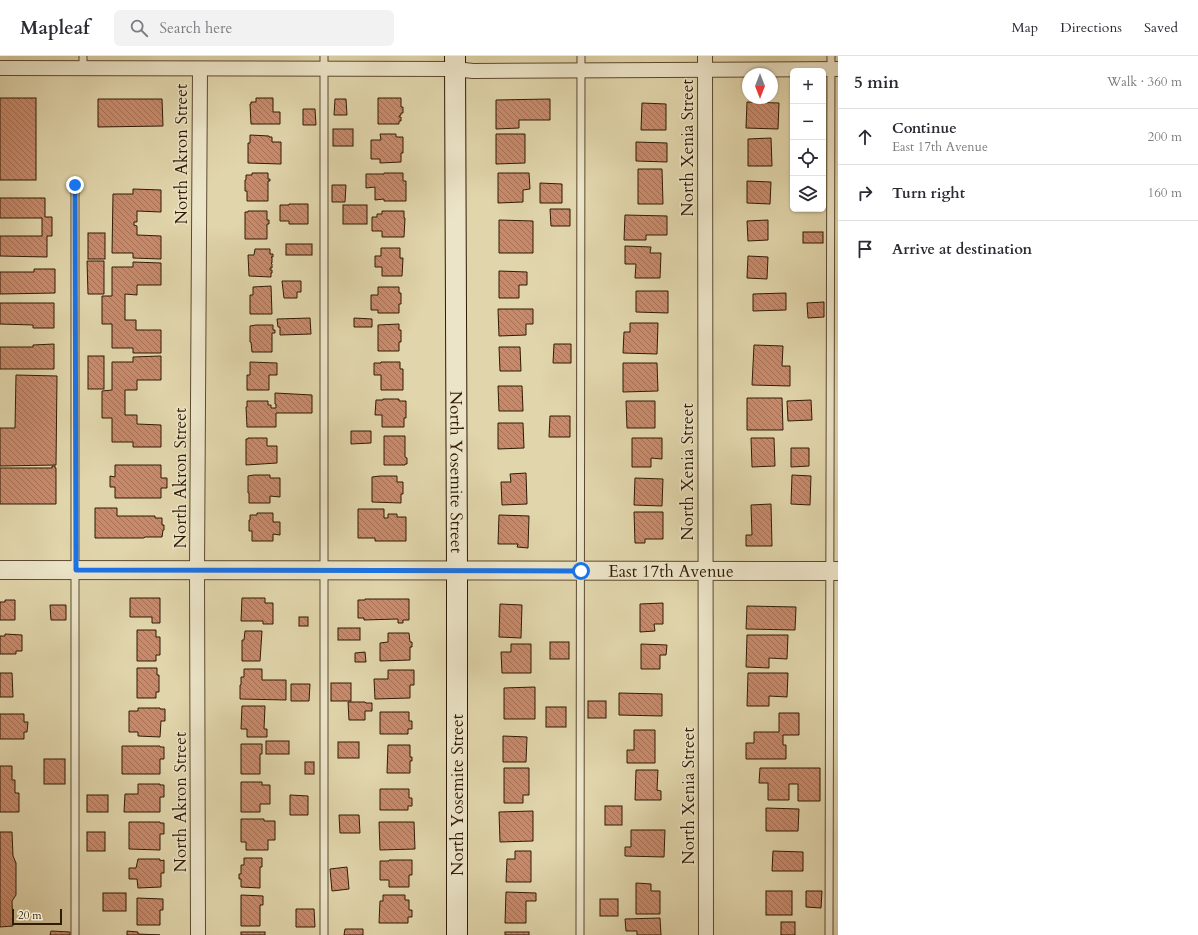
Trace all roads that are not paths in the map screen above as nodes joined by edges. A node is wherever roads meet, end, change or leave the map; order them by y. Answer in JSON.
{"nodes":[{"id":1,"x":581,"y":56,"type":"edge"},
{"id":2,"x":83,"y":62,"type":"edge"},
{"id":3,"x":324,"y":62,"type":"edge"},
{"id":4,"x":455,"y":62,"type":"edge"},
{"id":5,"x":704,"y":63,"type":"edge"},
{"id":6,"x":833,"y":65,"type":"edge"},
{"id":7,"x":0,"y":68,"type":"edge"},
{"id":8,"x":200,"y":69,"type":"junction"},
{"id":9,"x":581,"y":71,"type":"junction"},
{"id":10,"x":75,"y":185,"type":"dead end"},
{"id":11,"x":0,"y":570,"type":"edge"},
{"id":12,"x":76,"y":570,"type":"junction"},
{"id":13,"x":197,"y":570,"type":"junction"},
{"id":14,"x":324,"y":570,"type":"junction"},
{"id":15,"x":457,"y":570,"type":"junction"},
{"id":16,"x":581,"y":571,"type":"junction"},
{"id":17,"x":706,"y":571,"type":"junction"},
{"id":18,"x":834,"y":571,"type":"edge"},
{"id":19,"x":76,"y":935,"type":"edge"},
{"id":20,"x":198,"y":935,"type":"edge"},
{"id":21,"x":324,"y":935,"type":"edge"},
{"id":22,"x":457,"y":935,"type":"edge"},
{"id":23,"x":580,"y":935,"type":"edge"},
{"id":24,"x":706,"y":935,"type":"edge"},
{"id":25,"x":829,"y":935,"type":"edge"}],
"edges":[{"from":1,"to":9,"type":"lane"},
{"from":2,"to":7,"type":"street"},
{"from":2,"to":8,"type":"street"},
{"from":3,"to":4,"type":"street"},
{"from":3,"to":8,"type":"street"},
{"from":3,"to":14,"type":"lane"},
{"from":4,"to":9,"type":"street"},
{"from":4,"to":15,"type":"main road","name":"North Yosemite Street"},
{"from":5,"to":6,"type":"street"},
{"from":5,"to":9,"type":"street"},
{"from":5,"to":17,"type":"street","name":"North Xenia Street"},
{"from":6,"to":18,"type":"lane"},
{"from":8,"to":13,"type":"street","name":"North Akron Street"},
{"from":9,"to":16,"type":"lane"},
{"from":10,"to":12,"type":"lane"},
{"from":11,"to":12,"type":"street","name":"East 17th Avenue"},
{"from":12,"to":13,"type":"street","name":"East 17th Avenue"},
{"from":12,"to":19,"type":"lane"},
{"from":13,"to":14,"type":"street","name":"East 17th Avenue"},
{"from":13,"to":20,"type":"street","name":"North Akron Street"},
{"from":14,"to":15,"type":"street","name":"East 17th Avenue"},
{"from":14,"to":21,"type":"lane"},
{"from":15,"to":16,"type":"street","name":"East 17th Avenue"},
{"from":15,"to":22,"type":"main road","name":"North Yosemite Street"},
{"from":16,"to":17,"type":"street","name":"East 17th Avenue"},
{"from":16,"to":23,"type":"lane"},
{"from":17,"to":18,"type":"street","name":"East 17th Avenue"},
{"from":17,"to":24,"type":"street","name":"North Xenia Street"},
{"from":18,"to":25,"type":"lane"}]}
